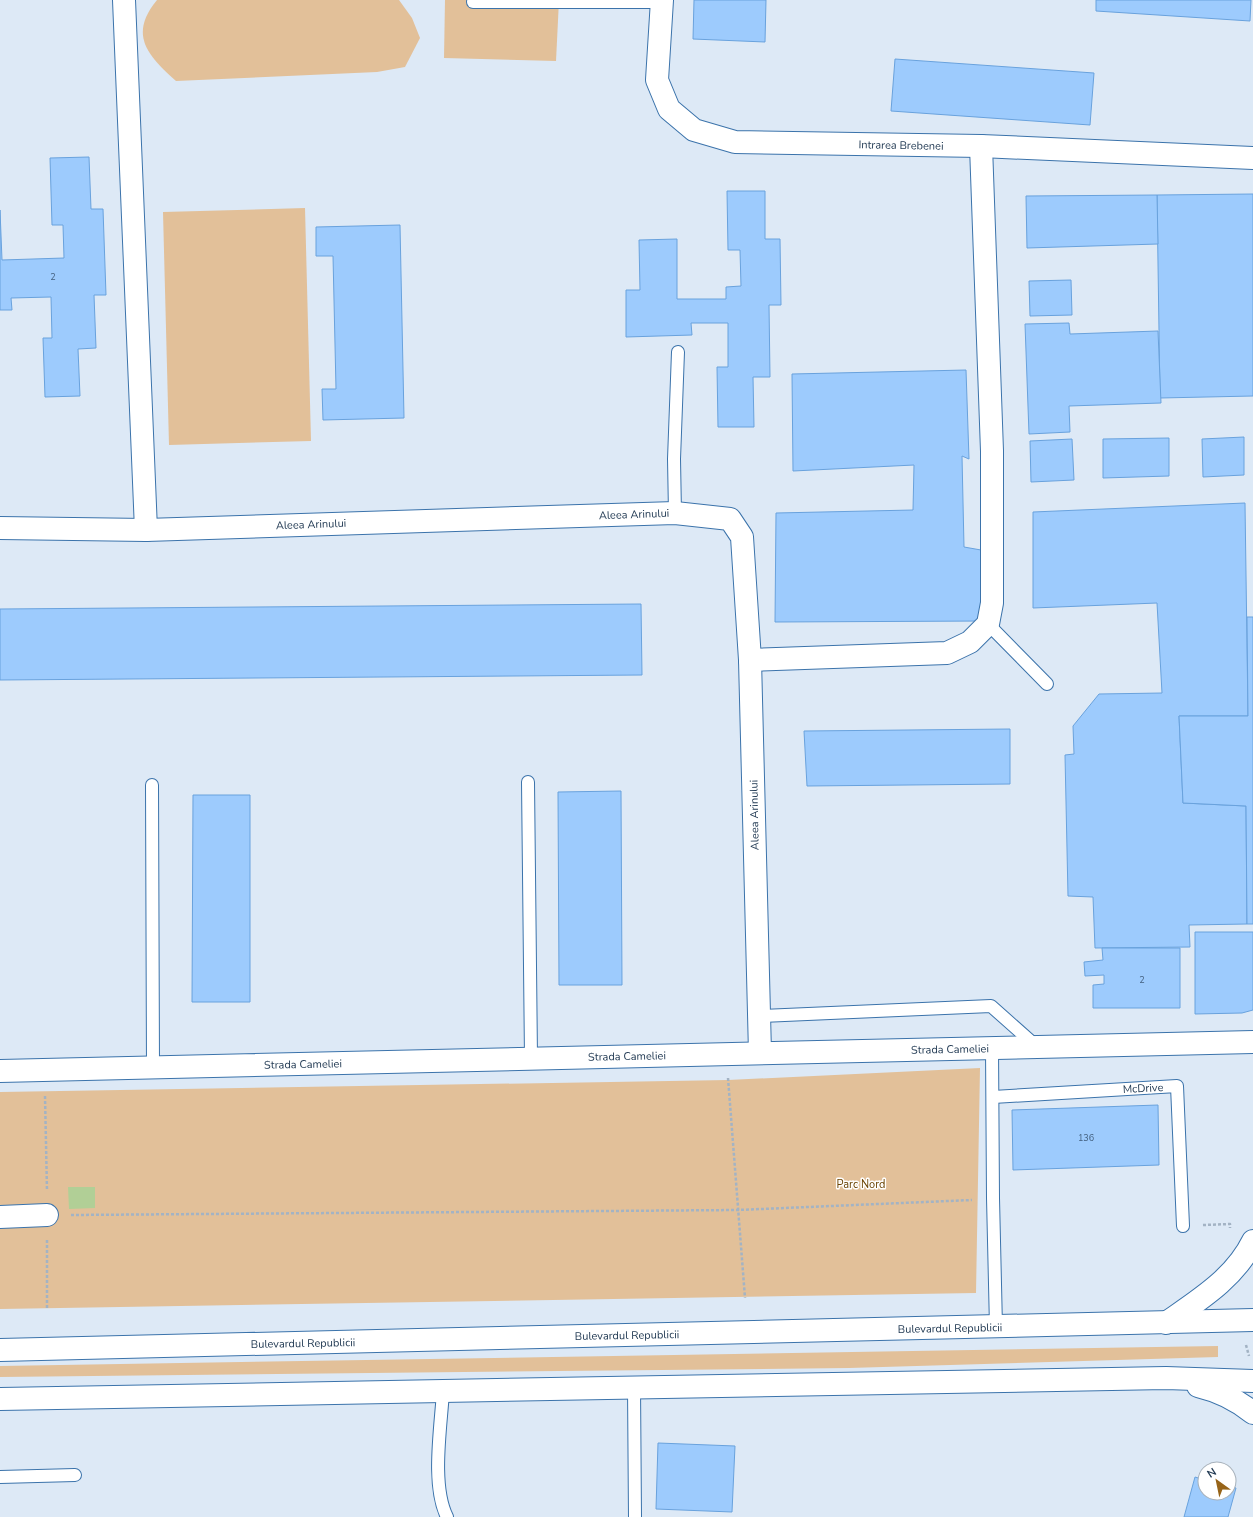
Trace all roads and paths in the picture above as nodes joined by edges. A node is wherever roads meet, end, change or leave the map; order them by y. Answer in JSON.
{"nodes":[{"id":1,"x":124,"y":1,"type":"edge"},
{"id":2,"x":662,"y":1,"type":"edge"},
{"id":3,"x":473,"y":2,"type":"dead end"},
{"id":4,"x":981,"y":146,"type":"junction"},
{"id":5,"x":1253,"y":158,"type":"edge"},
{"id":6,"x":678,"y":352,"type":"dead end"},
{"id":7,"x":675,"y":513,"type":"junction"},
{"id":8,"x":0,"y":528,"type":"edge"},
{"id":9,"x":146,"y":530,"type":"junction"},
{"id":10,"x":988,"y":624,"type":"junction"},
{"id":11,"x":750,"y":660,"type":"junction"},
{"id":12,"x":1047,"y":684,"type":"dead end"},
{"id":13,"x":528,"y":782,"type":"dead end"},
{"id":14,"x":152,"y":785,"type":"dead end"},
{"id":15,"x":760,"y":1016,"type":"junction"},
{"id":16,"x":1253,"y":1042,"type":"edge"},
{"id":17,"x":1037,"y":1047,"type":"junction"},
{"id":18,"x":992,"y":1048,"type":"junction"},
{"id":19,"x":760,"y":1053,"type":"junction"},
{"id":20,"x":726,"y":1054,"type":"junction"},
{"id":21,"x":531,"y":1058,"type":"junction"},
{"id":22,"x":153,"y":1067,"type":"junction"},
{"id":23,"x":44,"y":1069,"type":"junction"},
{"id":24,"x":0,"y":1071,"type":"edge"},
{"id":25,"x":993,"y":1097,"type":"junction"},
{"id":26,"x":992,"y":1198,"type":"junction"},
{"id":27,"x":738,"y":1210,"type":"junction"},
{"id":28,"x":47,"y":1215,"type":"junction"},
{"id":29,"x":0,"y":1216,"type":"edge"},
{"id":30,"x":1230,"y":1224,"type":"dead end"},
{"id":31,"x":1183,"y":1226,"type":"joint"},
{"id":32,"x":1253,"y":1241,"type":"edge"},
{"id":33,"x":745,"y":1298,"type":"dead end"},
{"id":34,"x":47,"y":1308,"type":"dead end"},
{"id":35,"x":1253,"y":1320,"type":"edge"},
{"id":36,"x":1166,"y":1323,"type":"junction"},
{"id":37,"x":996,"y":1327,"type":"junction"},
{"id":38,"x":0,"y":1350,"type":"edge"},
{"id":39,"x":1166,"y":1378,"type":"junction"},
{"id":40,"x":1253,"y":1381,"type":"edge"},
{"id":41,"x":634,"y":1387,"type":"junction"},
{"id":42,"x":443,"y":1391,"type":"junction"},
{"id":43,"x":0,"y":1399,"type":"edge"},
{"id":44,"x":1253,"y":1413,"type":"edge"},
{"id":45,"x":75,"y":1475,"type":"dead end"},
{"id":46,"x":0,"y":1477,"type":"edge"},
{"id":47,"x":448,"y":1517,"type":"edge"},
{"id":48,"x":635,"y":1517,"type":"edge"}],
"edges":[{"from":1,"to":9,"type":"street"},
{"from":2,"to":3,"type":"lane"},
{"from":2,"to":4,"type":"street","name":"Intrarea Brebenei"},
{"from":4,"to":5,"type":"street","name":"Intrarea Brebenei"},
{"from":4,"to":10,"type":"street"},
{"from":6,"to":7,"type":"lane"},
{"from":7,"to":9,"type":"street","name":"Aleea Arinului"},
{"from":7,"to":11,"type":"street","name":"Aleea Arinului"},
{"from":8,"to":9,"type":"street","name":"Aleea Arinului"},
{"from":10,"to":11,"type":"street"},
{"from":10,"to":12,"type":"lane"},
{"from":11,"to":15,"type":"street","name":"Aleea Arinului"},
{"from":13,"to":21,"type":"lane"},
{"from":14,"to":22,"type":"lane"},
{"from":15,"to":17,"type":"lane"},
{"from":15,"to":19,"type":"street","name":"Aleea Arinului"},
{"from":16,"to":17,"type":"street","name":"Strada Cameliei"},
{"from":17,"to":18,"type":"street","name":"Strada Cameliei"},
{"from":18,"to":19,"type":"street","name":"Strada Cameliei"},
{"from":18,"to":25,"type":"lane"},
{"from":19,"to":20,"type":"street","name":"Strada Cameliei"},
{"from":20,"to":21,"type":"street","name":"Strada Cameliei"},
{"from":20,"to":27,"type":"path"},
{"from":21,"to":22,"type":"street","name":"Strada Cameliei"},
{"from":22,"to":23,"type":"street","name":"Strada Cameliei"},
{"from":23,"to":24,"type":"street","name":"Strada Cameliei"},
{"from":23,"to":28,"type":"path"},
{"from":25,"to":26,"type":"lane"},
{"from":25,"to":31,"type":"lane","name":"McDrive"},
{"from":26,"to":27,"type":"path"},
{"from":26,"to":37,"type":"lane"},
{"from":27,"to":28,"type":"path"},
{"from":27,"to":33,"type":"path"},
{"from":28,"to":29,"type":"street"},
{"from":28,"to":34,"type":"path"},
{"from":30,"to":31,"type":"path"},
{"from":32,"to":36,"type":"street"},
{"from":35,"to":36,"type":"street","name":"Bulevardul Republicii"},
{"from":36,"to":37,"type":"street","name":"Bulevardul Republicii"},
{"from":37,"to":38,"type":"street","name":"Bulevardul Republicii"},
{"from":39,"to":40,"type":"street"},
{"from":39,"to":41,"type":"street"},
{"from":39,"to":44,"type":"street"},
{"from":41,"to":42,"type":"street"},
{"from":41,"to":48,"type":"lane"},
{"from":42,"to":43,"type":"street"},
{"from":42,"to":47,"type":"lane"},
{"from":45,"to":46,"type":"lane"}]}
